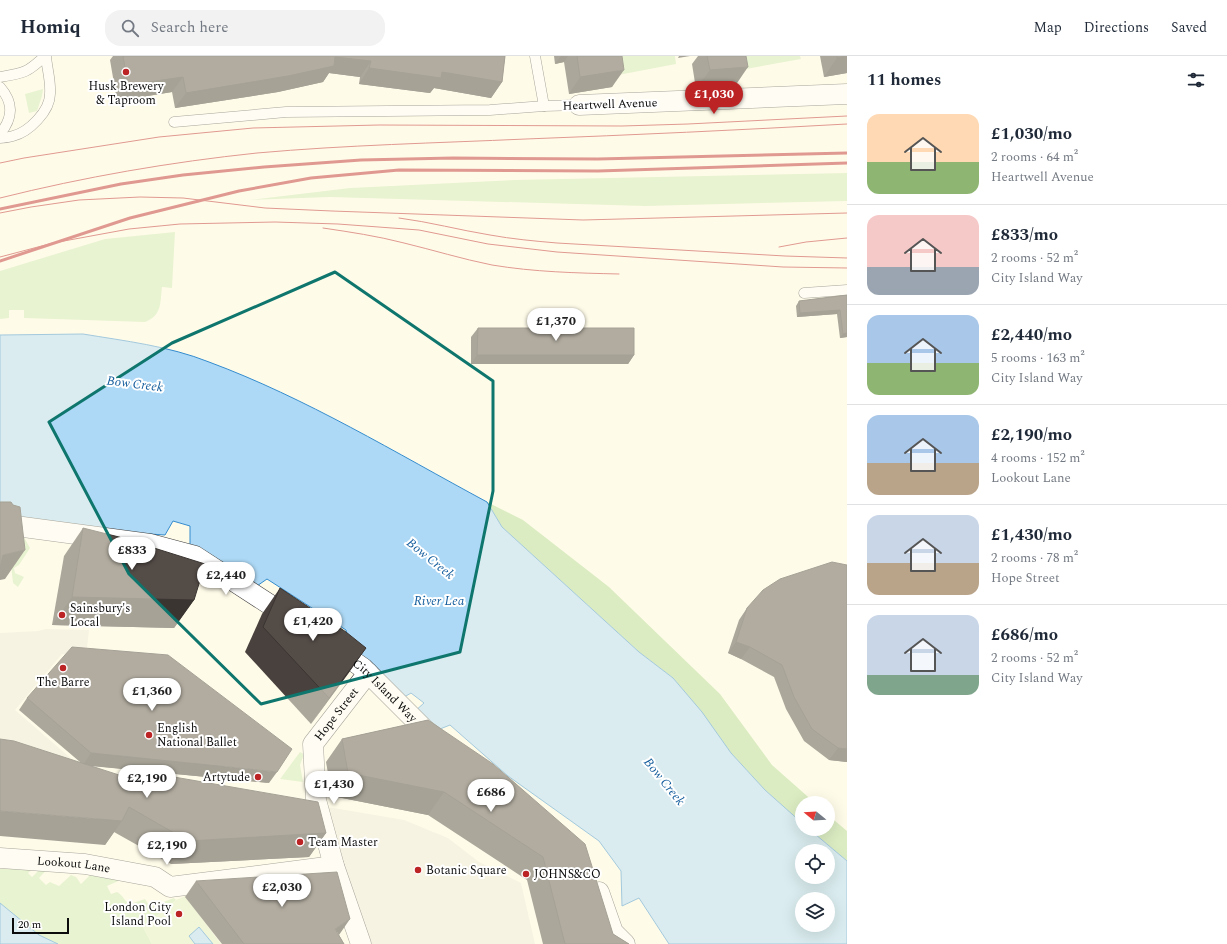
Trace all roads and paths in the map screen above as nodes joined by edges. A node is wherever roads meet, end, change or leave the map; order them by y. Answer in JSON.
{"nodes":[{"id":1,"x":46,"y":56,"type":"edge"},
{"id":2,"x":535,"y":56,"type":"edge"},
{"id":3,"x":0,"y":78,"type":"edge"},
{"id":4,"x":0,"y":87,"type":"edge"},
{"id":5,"x":847,"y":94,"type":"edge"},
{"id":6,"x":579,"y":105,"type":"joint"},
{"id":7,"x":544,"y":106,"type":"junction"},
{"id":8,"x":174,"y":122,"type":"dead end"},
{"id":9,"x":0,"y":134,"type":"edge"},
{"id":10,"x":0,"y":138,"type":"edge"},
{"id":11,"x":847,"y":290,"type":"edge"},
{"id":12,"x":804,"y":293,"type":"dead end"},
{"id":13,"x":0,"y":524,"type":"edge"},
{"id":14,"x":368,"y":673,"type":"junction"},
{"id":15,"x":452,"y":751,"type":"edge"},
{"id":16,"x":0,"y":858,"type":"edge"},
{"id":17,"x":334,"y":866,"type":"junction"},
{"id":18,"x":592,"y":874,"type":"edge"},
{"id":19,"x":361,"y":944,"type":"edge"},
{"id":20,"x":625,"y":944,"type":"edge"}],
"edges":[{"from":1,"to":3,"type":"lane"},
{"from":1,"to":10,"type":"lane"},
{"from":2,"to":7,"type":"lane"},
{"from":4,"to":9,"type":"lane"},
{"from":5,"to":6,"type":"street","name":"Heartwell Avenue"},
{"from":6,"to":7,"type":"lane","name":"Heartwell Avenue"},
{"from":7,"to":8,"type":"lane","name":"Heartwell Avenue"},
{"from":11,"to":12,"type":"lane"},
{"from":13,"to":14,"type":"street","name":"City Island Way"},
{"from":14,"to":15,"type":"street","name":"City Island Way"},
{"from":14,"to":17,"type":"street","name":"Hope Street"},
{"from":16,"to":17,"type":"street","name":"Lookout Lane"},
{"from":17,"to":19,"type":"street","name":"Hope Street"},
{"from":18,"to":20,"type":"street"}]}
